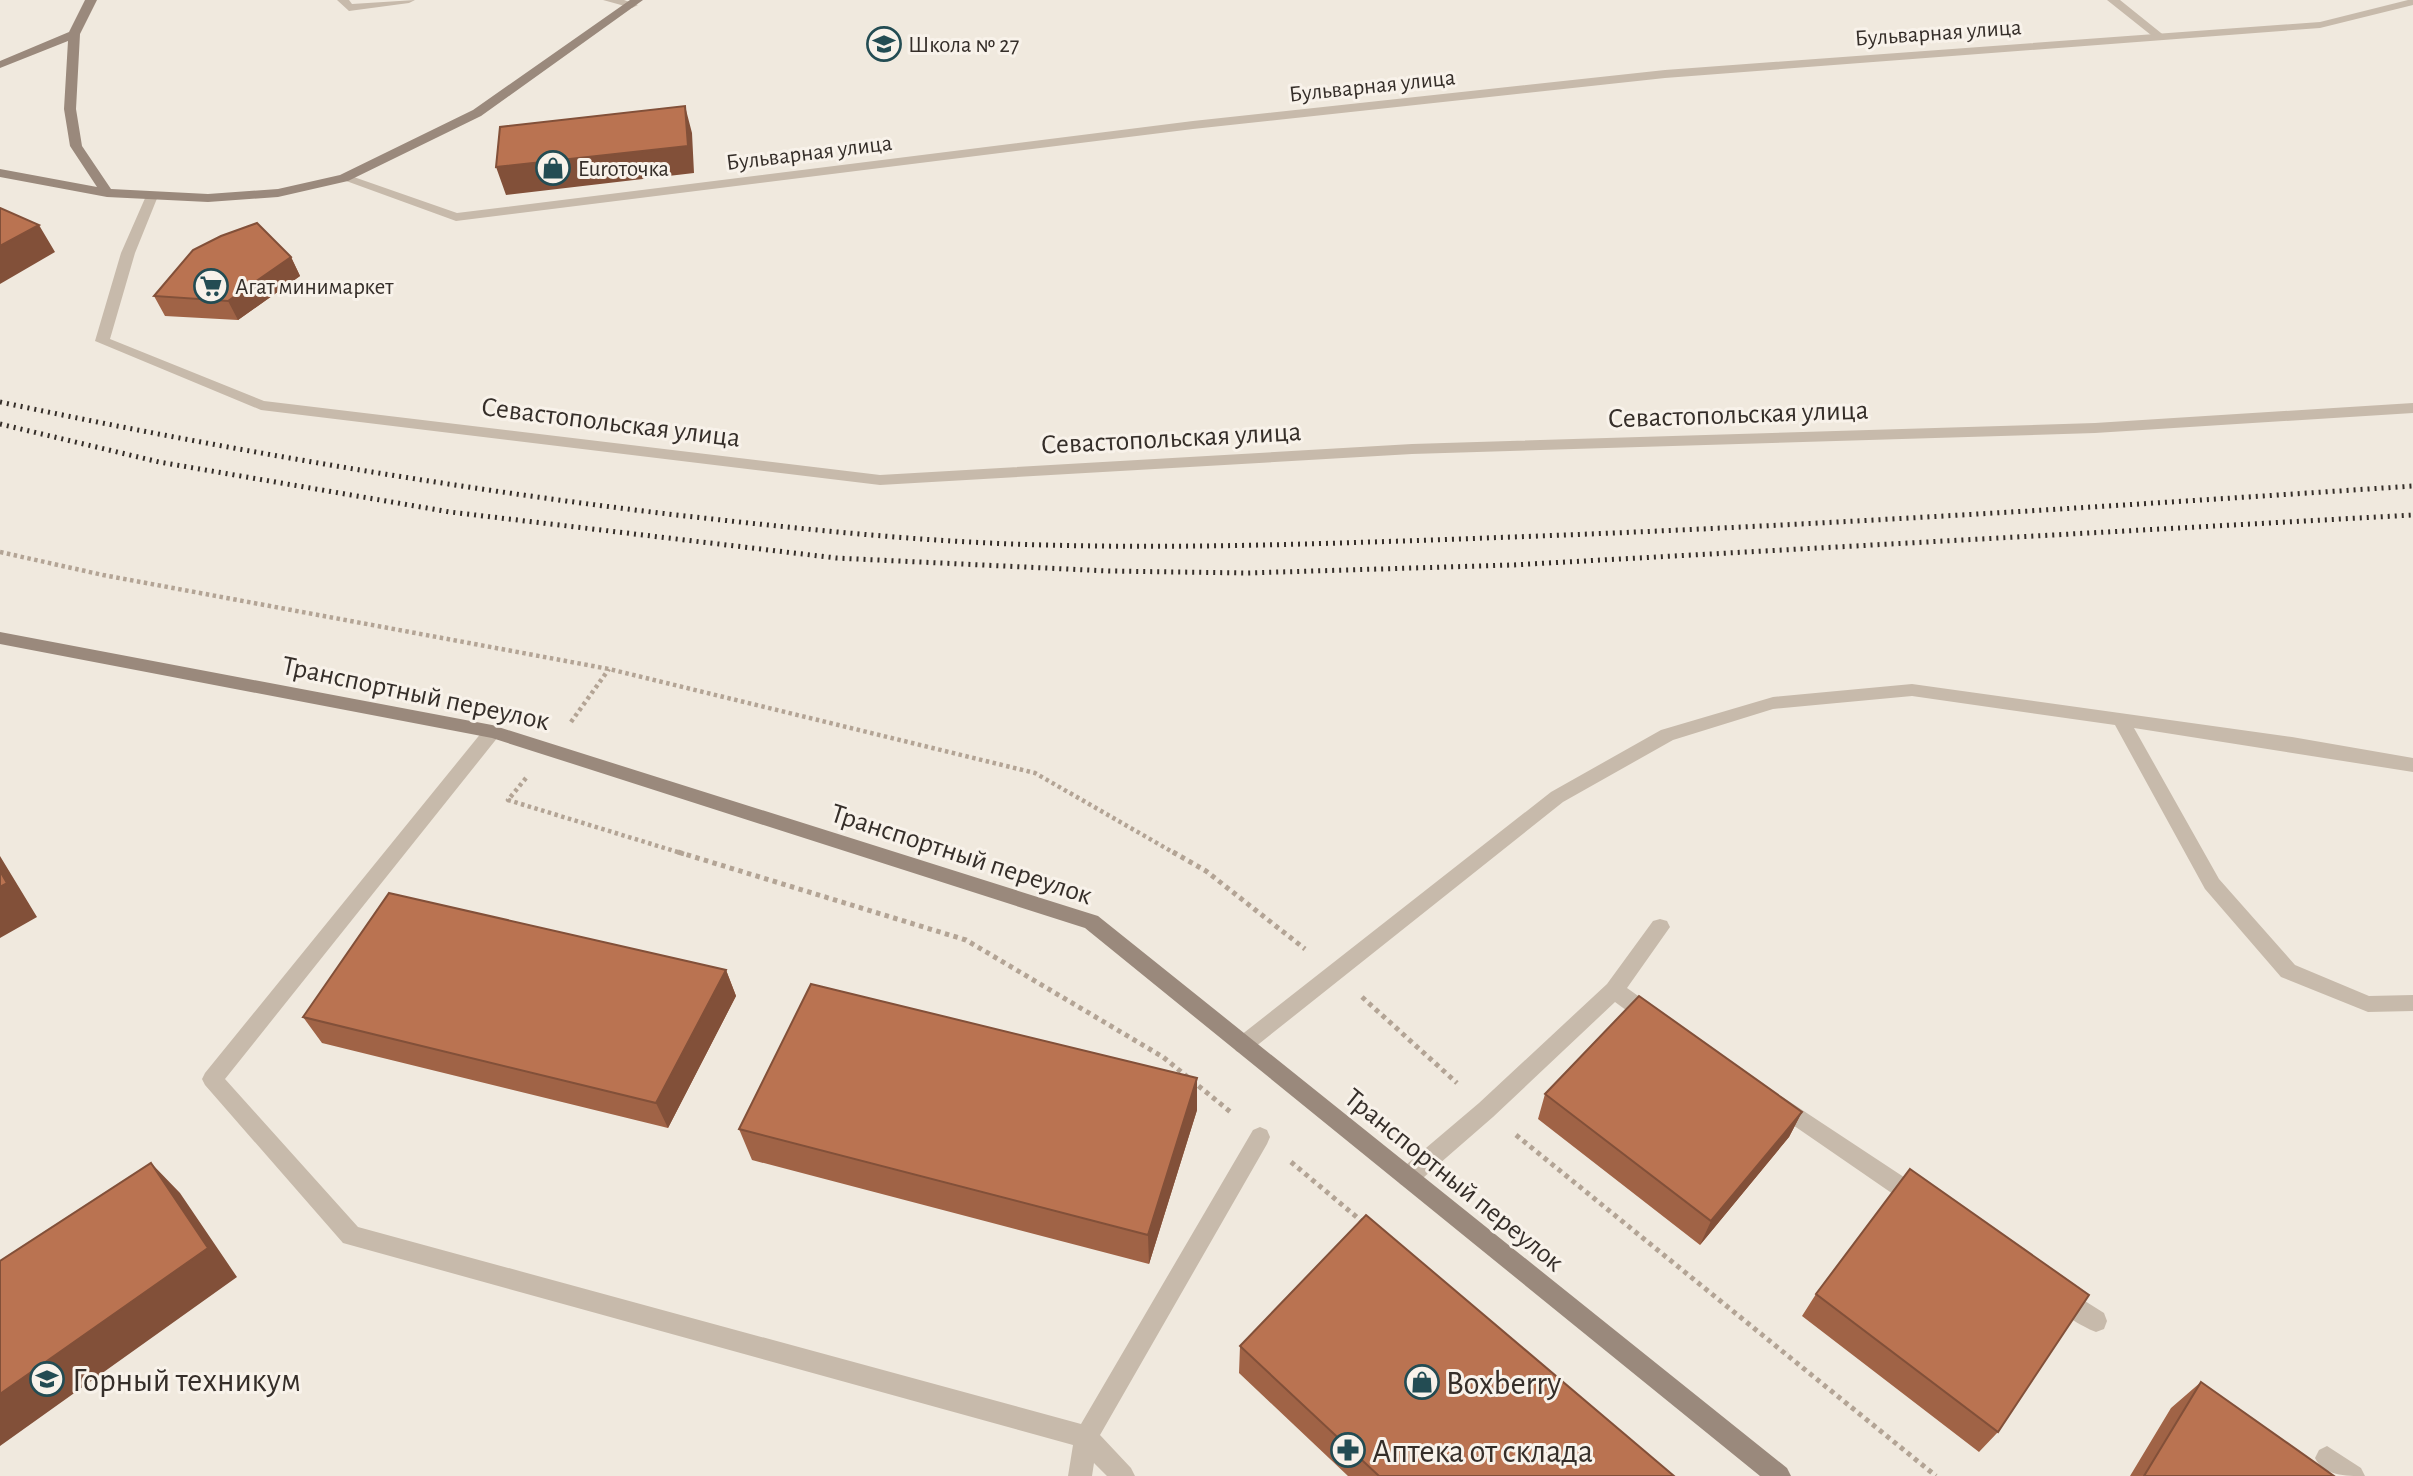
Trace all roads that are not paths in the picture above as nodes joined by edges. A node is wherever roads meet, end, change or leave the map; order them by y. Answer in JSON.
{"nodes":[{"id":1,"x":91,"y":0,"type":"edge"},
{"id":2,"x":343,"y":0,"type":"edge"},
{"id":3,"x":409,"y":0,"type":"edge"},
{"id":4,"x":609,"y":0,"type":"edge"},
{"id":5,"x":2113,"y":0,"type":"edge"},
{"id":6,"x":2413,"y":2,"type":"edge"},
{"id":7,"x":634,"y":3,"type":"edge"},
{"id":8,"x":74,"y":34,"type":"junction"},
{"id":9,"x":2160,"y":37,"type":"junction"},
{"id":10,"x":0,"y":65,"type":"edge"},
{"id":11,"x":0,"y":173,"type":"edge"},
{"id":12,"x":344,"y":178,"type":"junction"},
{"id":13,"x":107,"y":193,"type":"junction"},
{"id":14,"x":152,"y":196,"type":"junction"},
{"id":15,"x":2413,"y":408,"type":"edge"},
{"id":16,"x":0,"y":638,"type":"edge"},
{"id":17,"x":2120,"y":719,"type":"junction"},
{"id":18,"x":492,"y":732,"type":"junction"},
{"id":19,"x":2413,"y":765,"type":"edge"},
{"id":20,"x":1660,"y":927,"type":"dead end"},
{"id":21,"x":1614,"y":990,"type":"junction"},
{"id":22,"x":2413,"y":1003,"type":"edge"},
{"id":23,"x":1671,"y":1030,"type":"edge"},
{"id":24,"x":1243,"y":1045,"type":"junction"},
{"id":25,"x":1763,"y":1093,"type":"edge"},
{"id":26,"x":1260,"y":1136,"type":"road end"},
{"id":27,"x":1408,"y":1177,"type":"junction"},
{"id":28,"x":1935,"y":1211,"type":"edge"},
{"id":29,"x":2039,"y":1282,"type":"edge"},
{"id":30,"x":2096,"y":1321,"type":"dead end"},
{"id":31,"x":1086,"y":1437,"type":"junction"},
{"id":32,"x":2327,"y":1458,"type":"dead end"},
{"id":33,"x":1080,"y":1476,"type":"edge"},
{"id":34,"x":1123,"y":1476,"type":"edge"},
{"id":35,"x":1780,"y":1476,"type":"edge"},
{"id":36,"x":2353,"y":1476,"type":"edge"}],
"edges":[{"from":1,"to":8,"type":"main road"},
{"from":2,"to":3,"type":"street"},
{"from":4,"to":7,"type":"street"},
{"from":5,"to":9,"type":"street"},
{"from":6,"to":9,"type":"street","name":"Бульварная улица"},
{"from":7,"to":12,"type":"main road"},
{"from":8,"to":10,"type":"main road"},
{"from":8,"to":13,"type":"main road"},
{"from":9,"to":12,"type":"street","name":"Бульварная улица"},
{"from":11,"to":13,"type":"main road"},
{"from":12,"to":14,"type":"main road"},
{"from":13,"to":14,"type":"main road"},
{"from":14,"to":15,"type":"street","name":"Севастопольская улица"},
{"from":16,"to":18,"type":"main road","name":"Транспортный переулок"},
{"from":17,"to":19,"type":"street"},
{"from":17,"to":22,"type":"street"},
{"from":17,"to":24,"type":"street"},
{"from":18,"to":24,"type":"main road","name":"Транспортный переулок"},
{"from":18,"to":31,"type":"street"},
{"from":20,"to":21,"type":"street"},
{"from":21,"to":23,"type":"street"},
{"from":21,"to":27,"type":"street"},
{"from":24,"to":27,"type":"main road","name":"Транспортный переулок"},
{"from":25,"to":28,"type":"street"},
{"from":26,"to":31,"type":"street"},
{"from":27,"to":35,"type":"main road","name":"Транспортный переулок"},
{"from":29,"to":30,"type":"street"},
{"from":31,"to":33,"type":"street"},
{"from":31,"to":34,"type":"street"},
{"from":32,"to":36,"type":"street"}]}
